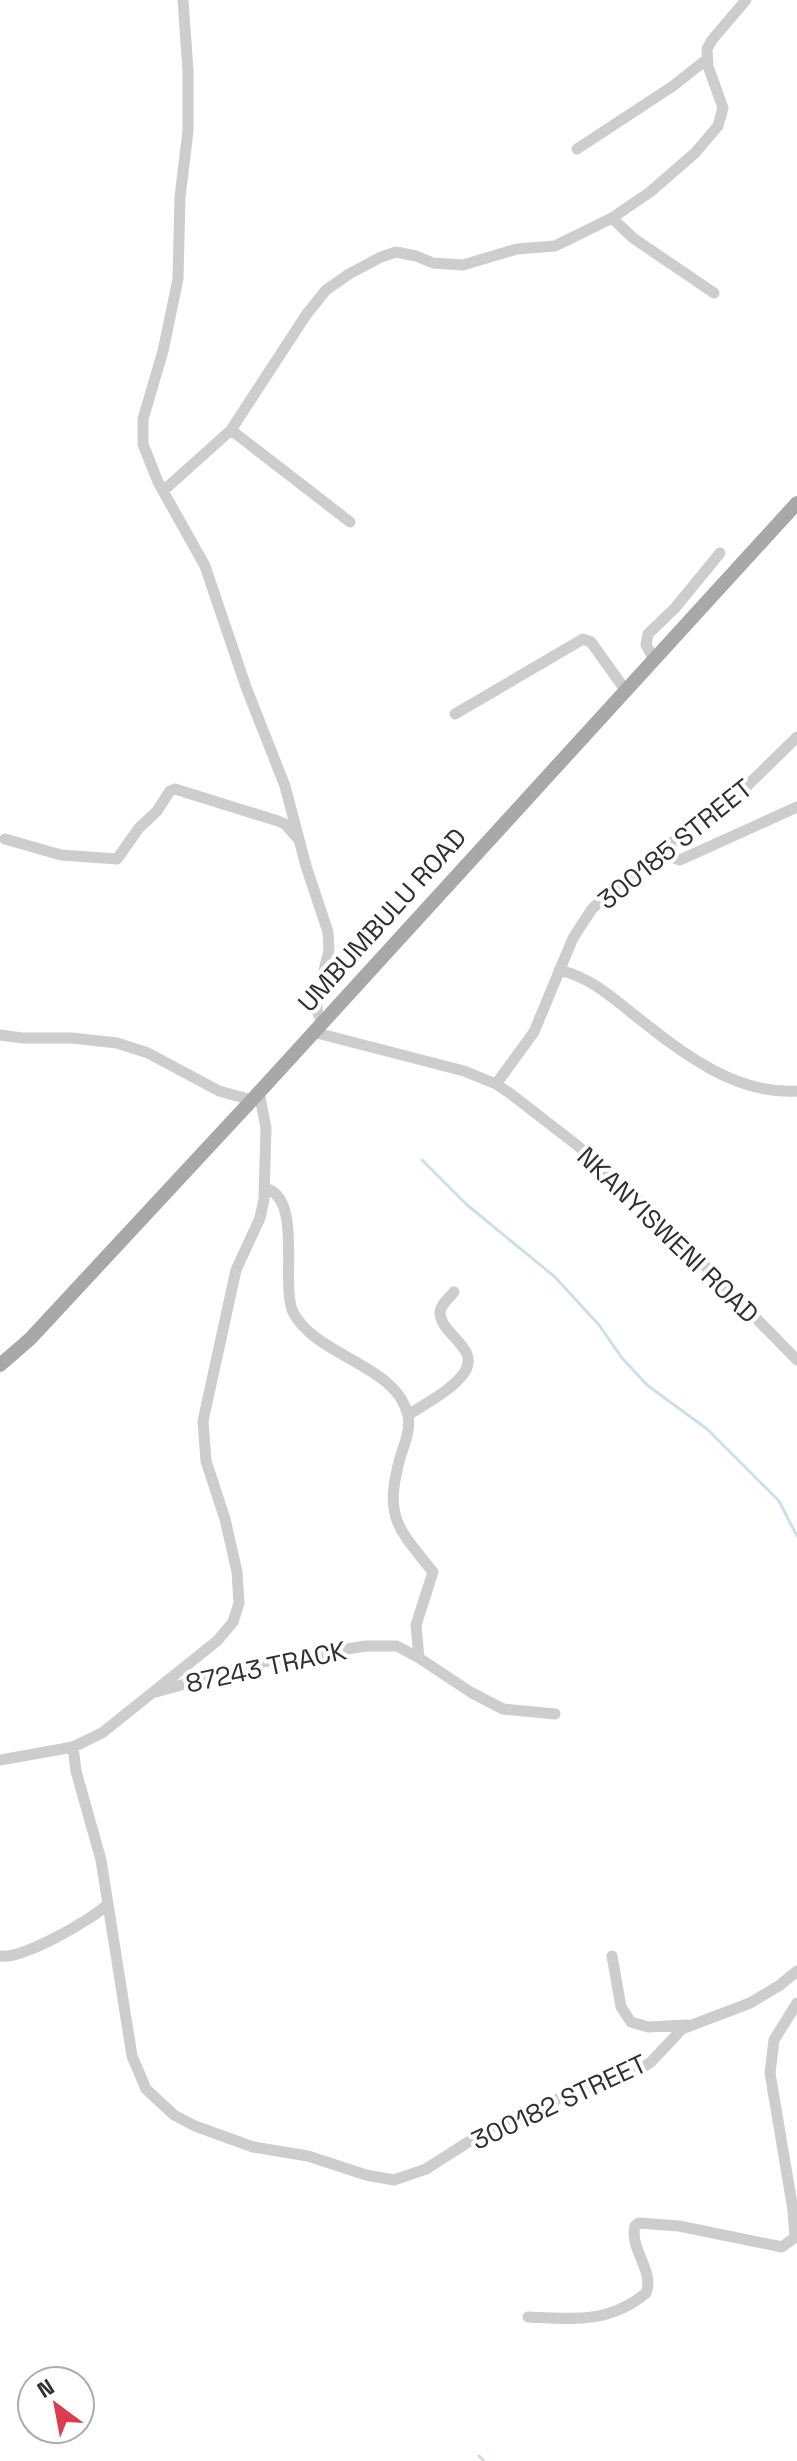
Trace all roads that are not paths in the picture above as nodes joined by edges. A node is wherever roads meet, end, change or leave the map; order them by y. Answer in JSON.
{"nodes":[{"id":1,"x":183,"y":0,"type":"edge"},
{"id":2,"x":746,"y":0,"type":"edge"},
{"id":3,"x":707,"y":59,"type":"junction"},
{"id":4,"x":577,"y":149,"type":"dead end"},
{"id":5,"x":612,"y":218,"type":"junction"},
{"id":6,"x":714,"y":293,"type":"dead end"},
{"id":7,"x":231,"y":430,"type":"junction"},
{"id":8,"x":163,"y":491,"type":"junction"},
{"id":9,"x":797,"y":503,"type":"edge"},
{"id":10,"x":350,"y":522,"type":"dead end"},
{"id":11,"x":720,"y":553,"type":"dead end"},
{"id":12,"x":654,"y":659,"type":"junction"},
{"id":13,"x":626,"y":691,"type":"junction"},
{"id":14,"x":455,"y":714,"type":"dead end"},
{"id":15,"x":797,"y":737,"type":"edge"},
{"id":16,"x":797,"y":807,"type":"edge"},
{"id":17,"x":5,"y":839,"type":"dead end"},
{"id":18,"x":300,"y":840,"type":"junction"},
{"id":19,"x":659,"y":852,"type":"junction"},
{"id":20,"x":559,"y":970,"type":"junction"},
{"id":21,"x":317,"y":1027,"type":"junction"},
{"id":22,"x":0,"y":1035,"type":"edge"},
{"id":23,"x":496,"y":1084,"type":"junction"},
{"id":24,"x":797,"y":1091,"type":"edge"},
{"id":25,"x":256,"y":1096,"type":"junction"},
{"id":26,"x":264,"y":1188,"type":"junction"},
{"id":27,"x":454,"y":1292,"type":"dead end"},
{"id":28,"x":797,"y":1360,"type":"edge"},
{"id":29,"x":0,"y":1365,"type":"edge"},
{"id":30,"x":408,"y":1415,"type":"junction"},
{"id":31,"x":419,"y":1658,"type":"junction"},
{"id":32,"x":152,"y":1693,"type":"junction"},
{"id":33,"x":555,"y":1714,"type":"dead end"},
{"id":34,"x":73,"y":1747,"type":"junction"},
{"id":35,"x":0,"y":1760,"type":"edge"},
{"id":36,"x":108,"y":1904,"type":"junction"},
{"id":37,"x":0,"y":1956,"type":"edge"},
{"id":38,"x":612,"y":1956,"type":"dead end"},
{"id":39,"x":797,"y":1971,"type":"edge"},
{"id":40,"x":797,"y":2003,"type":"edge"},
{"id":41,"x":690,"y":2025,"type":"junction"},
{"id":42,"x":795,"y":2211,"type":"edge"},
{"id":43,"x":528,"y":2317,"type":"dead end"}],
"edges":[{"from":1,"to":8,"type":"street"},
{"from":2,"to":3,"type":"street"},
{"from":3,"to":4,"type":"street"},
{"from":3,"to":5,"type":"street"},
{"from":5,"to":6,"type":"street"},
{"from":5,"to":7,"type":"street"},
{"from":7,"to":8,"type":"street"},
{"from":7,"to":10,"type":"street"},
{"from":8,"to":18,"type":"street"},
{"from":9,"to":12,"type":"main road","name":"UMBUMBULU ROAD"},
{"from":11,"to":12,"type":"street"},
{"from":12,"to":13,"type":"main road","name":"UMBUMBULU ROAD"},
{"from":13,"to":14,"type":"street"},
{"from":13,"to":21,"type":"main road","name":"UMBUMBULU ROAD"},
{"from":15,"to":19,"type":"street","name":"300185 STREET"},
{"from":16,"to":19,"type":"street"},
{"from":17,"to":18,"type":"street"},
{"from":18,"to":21,"type":"street"},
{"from":19,"to":20,"type":"street","name":"300185 STREET"},
{"from":20,"to":23,"type":"street","name":"300185 STREET"},
{"from":20,"to":24,"type":"street"},
{"from":21,"to":23,"type":"street","name":"NKANYISWENI ROAD"},
{"from":21,"to":25,"type":"main road","name":"UMBUMBULU ROAD"},
{"from":22,"to":25,"type":"street"},
{"from":23,"to":28,"type":"street","name":"NKANYISWENI ROAD"},
{"from":25,"to":26,"type":"street"},
{"from":25,"to":29,"type":"main road","name":"UMBUMBULU ROAD"},
{"from":26,"to":30,"type":"street"},
{"from":26,"to":32,"type":"street"},
{"from":27,"to":30,"type":"street"},
{"from":30,"to":31,"type":"street"},
{"from":31,"to":32,"type":"street","name":"87243 TRACK"},
{"from":31,"to":33,"type":"street","name":"87243 TRACK"},
{"from":32,"to":34,"type":"street"},
{"from":34,"to":35,"type":"street"},
{"from":34,"to":36,"type":"street","name":"300182 STREET"},
{"from":36,"to":37,"type":"street"},
{"from":36,"to":41,"type":"street","name":"300182 STREET"},
{"from":38,"to":41,"type":"street"},
{"from":39,"to":41,"type":"street","name":"300182 STREET"},
{"from":40,"to":42,"type":"street"},
{"from":42,"to":43,"type":"street"}]}
